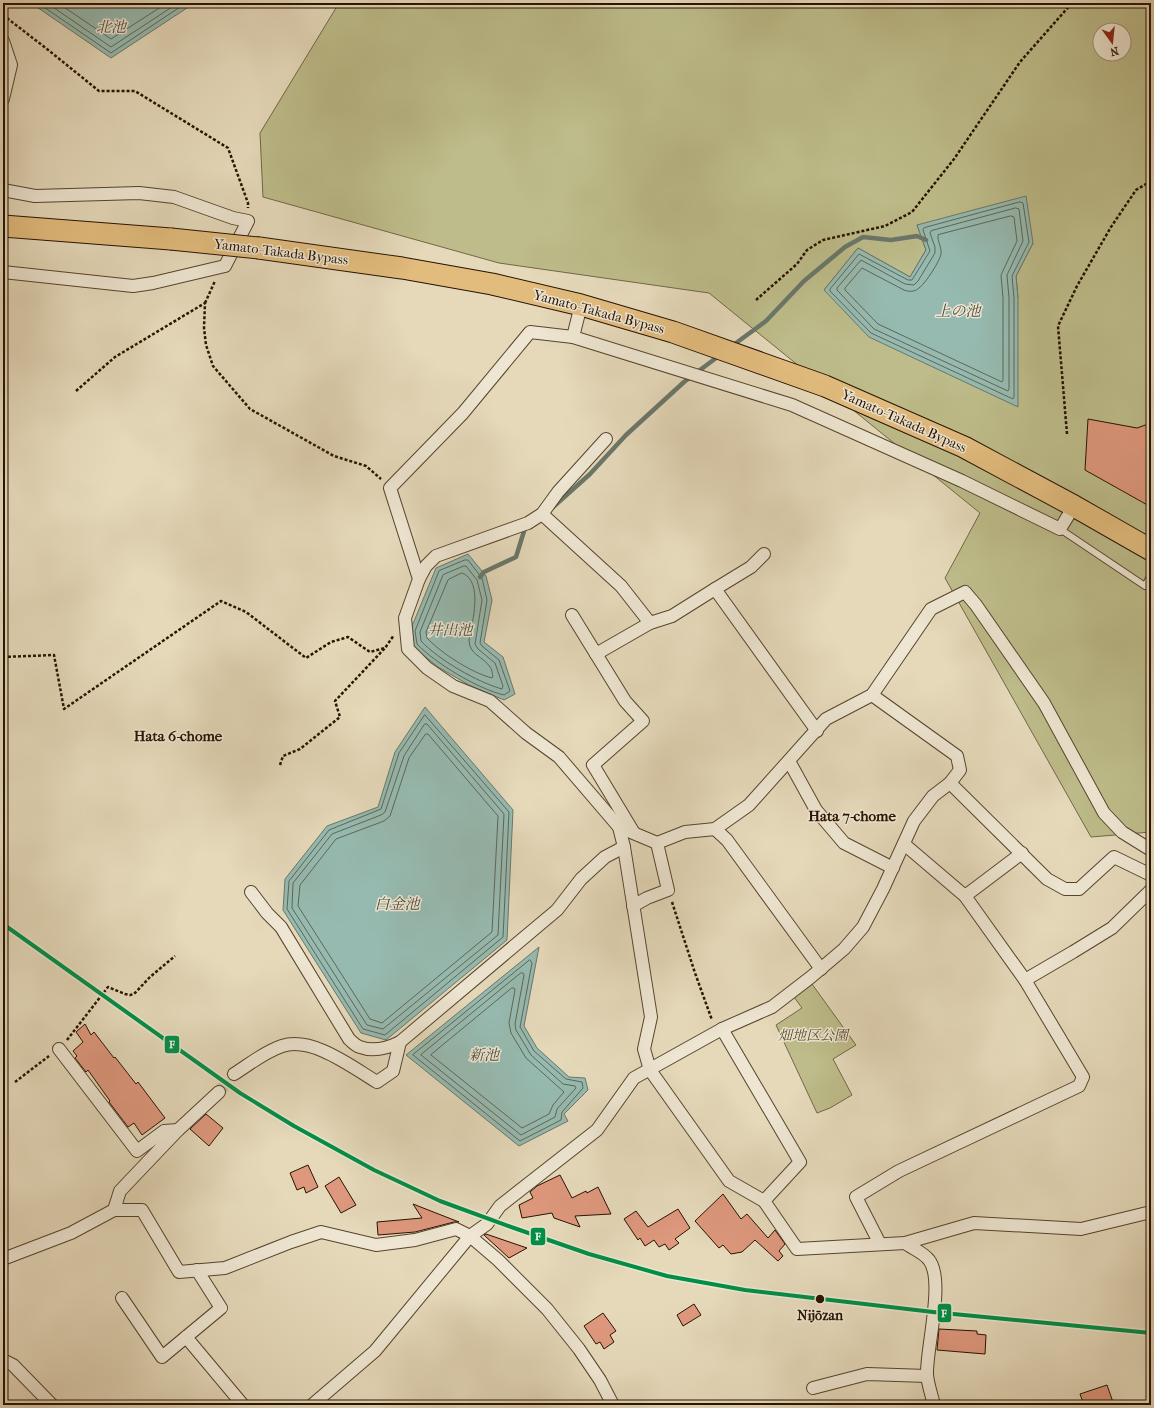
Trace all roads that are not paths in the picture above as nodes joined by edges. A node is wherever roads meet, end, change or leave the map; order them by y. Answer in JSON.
{"nodes":[{"id":1,"x":3,"y":41,"type":"edge"},
{"id":2,"x":3,"y":99,"type":"edge"},
{"id":3,"x":3,"y":190,"type":"edge"},
{"id":4,"x":3,"y":226,"type":"edge"},
{"id":5,"x":3,"y":272,"type":"edge"},
{"id":6,"x":581,"y":305,"type":"junction"},
{"id":7,"x":573,"y":338,"type":"junction"},
{"id":8,"x":606,"y":439,"type":"dead end"},
{"id":9,"x":1074,"y":506,"type":"junction"},
{"id":10,"x":542,"y":514,"type":"junction"},
{"id":11,"x":1060,"y":530,"type":"junction"},
{"id":12,"x":1151,"y":550,"type":"edge"},
{"id":13,"x":764,"y":554,"type":"dead end"},
{"id":14,"x":1151,"y":575,"type":"edge"},
{"id":15,"x":419,"y":579,"type":"junction"},
{"id":16,"x":715,"y":589,"type":"junction"},
{"id":17,"x":572,"y":615,"type":"dead end"},
{"id":18,"x":650,"y":623,"type":"junction"},
{"id":19,"x":596,"y":654,"type":"junction"},
{"id":20,"x":872,"y":695,"type":"junction"},
{"id":21,"x":817,"y":731,"type":"junction"},
{"id":22,"x":789,"y":761,"type":"junction"},
{"id":23,"x":950,"y":783,"type":"junction"},
{"id":24,"x":619,"y":827,"type":"junction"},
{"id":25,"x":715,"y":829,"type":"junction"},
{"id":26,"x":634,"y":833,"type":"junction"},
{"id":27,"x":657,"y":843,"type":"junction"},
{"id":28,"x":904,"y":844,"type":"junction"},
{"id":29,"x":624,"y":847,"type":"junction"},
{"id":30,"x":1151,"y":850,"type":"edge"},
{"id":31,"x":1022,"y":853,"type":"junction"},
{"id":32,"x":893,"y":868,"type":"junction"},
{"id":33,"x":1151,"y":875,"type":"edge"},
{"id":34,"x":1151,"y":890,"type":"edge"},
{"id":35,"x":251,"y":892,"type":"dead end"},
{"id":36,"x":965,"y":896,"type":"junction"},
{"id":37,"x":633,"y":906,"type":"junction"},
{"id":38,"x":821,"y":969,"type":"junction"},
{"id":39,"x":1025,"y":980,"type":"junction"},
{"id":40,"x":719,"y":1030,"type":"junction"},
{"id":41,"x":400,"y":1042,"type":"junction"},
{"id":42,"x":59,"y":1049,"type":"dead end"},
{"id":43,"x":650,"y":1070,"type":"junction"},
{"id":44,"x":234,"y":1074,"type":"tunnel mouth"},
{"id":45,"x":219,"y":1092,"type":"tunnel mouth"},
{"id":46,"x":178,"y":1130,"type":"junction"},
{"id":47,"x":764,"y":1200,"type":"junction"},
{"id":48,"x":114,"y":1210,"type":"junction"},
{"id":49,"x":1151,"y":1212,"type":"edge"},
{"id":50,"x":470,"y":1236,"type":"junction"},
{"id":51,"x":905,"y":1243,"type":"junction"},
{"id":52,"x":880,"y":1244,"type":"junction"},
{"id":53,"x":3,"y":1259,"type":"edge"},
{"id":54,"x":197,"y":1270,"type":"junction"},
{"id":55,"x":122,"y":1298,"type":"dead end"},
{"id":56,"x":186,"y":1337,"type":"junction"},
{"id":57,"x":3,"y":1360,"type":"edge"},
{"id":58,"x":927,"y":1376,"type":"junction"},
{"id":59,"x":813,"y":1388,"type":"dead end"},
{"id":60,"x":52,"y":1405,"type":"edge"},
{"id":61,"x":243,"y":1405,"type":"edge"},
{"id":62,"x":312,"y":1405,"type":"edge"},
{"id":63,"x":613,"y":1405,"type":"edge"},
{"id":64,"x":934,"y":1405,"type":"edge"}],
"edges":[{"from":1,"to":2,"type":"street"},
{"from":3,"to":5,"type":"street"},
{"from":4,"to":6,"type":"highway","name":"Yamato-Takada Bypass","bridge":true},
{"from":6,"to":7,"type":"street"},
{"from":6,"to":9,"type":"highway","name":"Yamato-Takada Bypass"},
{"from":7,"to":11,"type":"street"},
{"from":7,"to":15,"type":"street"},
{"from":8,"to":10,"type":"street"},
{"from":9,"to":11,"type":"street"},
{"from":9,"to":12,"type":"highway","name":"Yamato-Takada Bypass"},
{"from":10,"to":15,"type":"street"},
{"from":10,"to":18,"type":"street"},
{"from":11,"to":14,"type":"lane"},
{"from":13,"to":16,"type":"street"},
{"from":15,"to":24,"type":"street"},
{"from":16,"to":18,"type":"street"},
{"from":16,"to":21,"type":"street"},
{"from":17,"to":19,"type":"street"},
{"from":18,"to":19,"type":"street"},
{"from":19,"to":26,"type":"street"},
{"from":20,"to":21,"type":"street"},
{"from":20,"to":23,"type":"street"},
{"from":20,"to":30,"type":"street"},
{"from":21,"to":22,"type":"street"},
{"from":22,"to":25,"type":"street"},
{"from":22,"to":32,"type":"street"},
{"from":23,"to":28,"type":"street"},
{"from":23,"to":31,"type":"street"},
{"from":24,"to":26,"type":"street"},
{"from":24,"to":29,"type":"street"},
{"from":25,"to":27,"type":"street"},
{"from":25,"to":38,"type":"street"},
{"from":26,"to":27,"type":"street"},
{"from":27,"to":37,"type":"street"},
{"from":28,"to":32,"type":"street"},
{"from":28,"to":36,"type":"street"},
{"from":29,"to":37,"type":"street"},
{"from":29,"to":41,"type":"street"},
{"from":31,"to":33,"type":"street"},
{"from":31,"to":36,"type":"street"},
{"from":32,"to":38,"type":"street"},
{"from":34,"to":39,"type":"street"},
{"from":35,"to":41,"type":"street"},
{"from":36,"to":39,"type":"street"},
{"from":37,"to":43,"type":"street"},
{"from":38,"to":40,"type":"street"},
{"from":39,"to":52,"type":"street"},
{"from":40,"to":43,"type":"street"},
{"from":40,"to":47,"type":"street"},
{"from":41,"to":44,"type":"street"},
{"from":42,"to":46,"type":"street"},
{"from":43,"to":47,"type":"street"},
{"from":43,"to":50,"type":"street"},
{"from":45,"to":46,"type":"street"},
{"from":46,"to":48,"type":"street"},
{"from":47,"to":52,"type":"street"},
{"from":48,"to":53,"type":"street"},
{"from":48,"to":54,"type":"street"},
{"from":49,"to":51,"type":"street"},
{"from":50,"to":54,"type":"street"},
{"from":50,"to":62,"type":"street"},
{"from":50,"to":63,"type":"street"},
{"from":51,"to":52,"type":"street"},
{"from":51,"to":58,"type":"street"},
{"from":54,"to":56,"type":"street"},
{"from":55,"to":56,"type":"street"},
{"from":56,"to":61,"type":"street"},
{"from":57,"to":60,"type":"street"},
{"from":58,"to":59,"type":"street"},
{"from":58,"to":64,"type":"street"}]}
